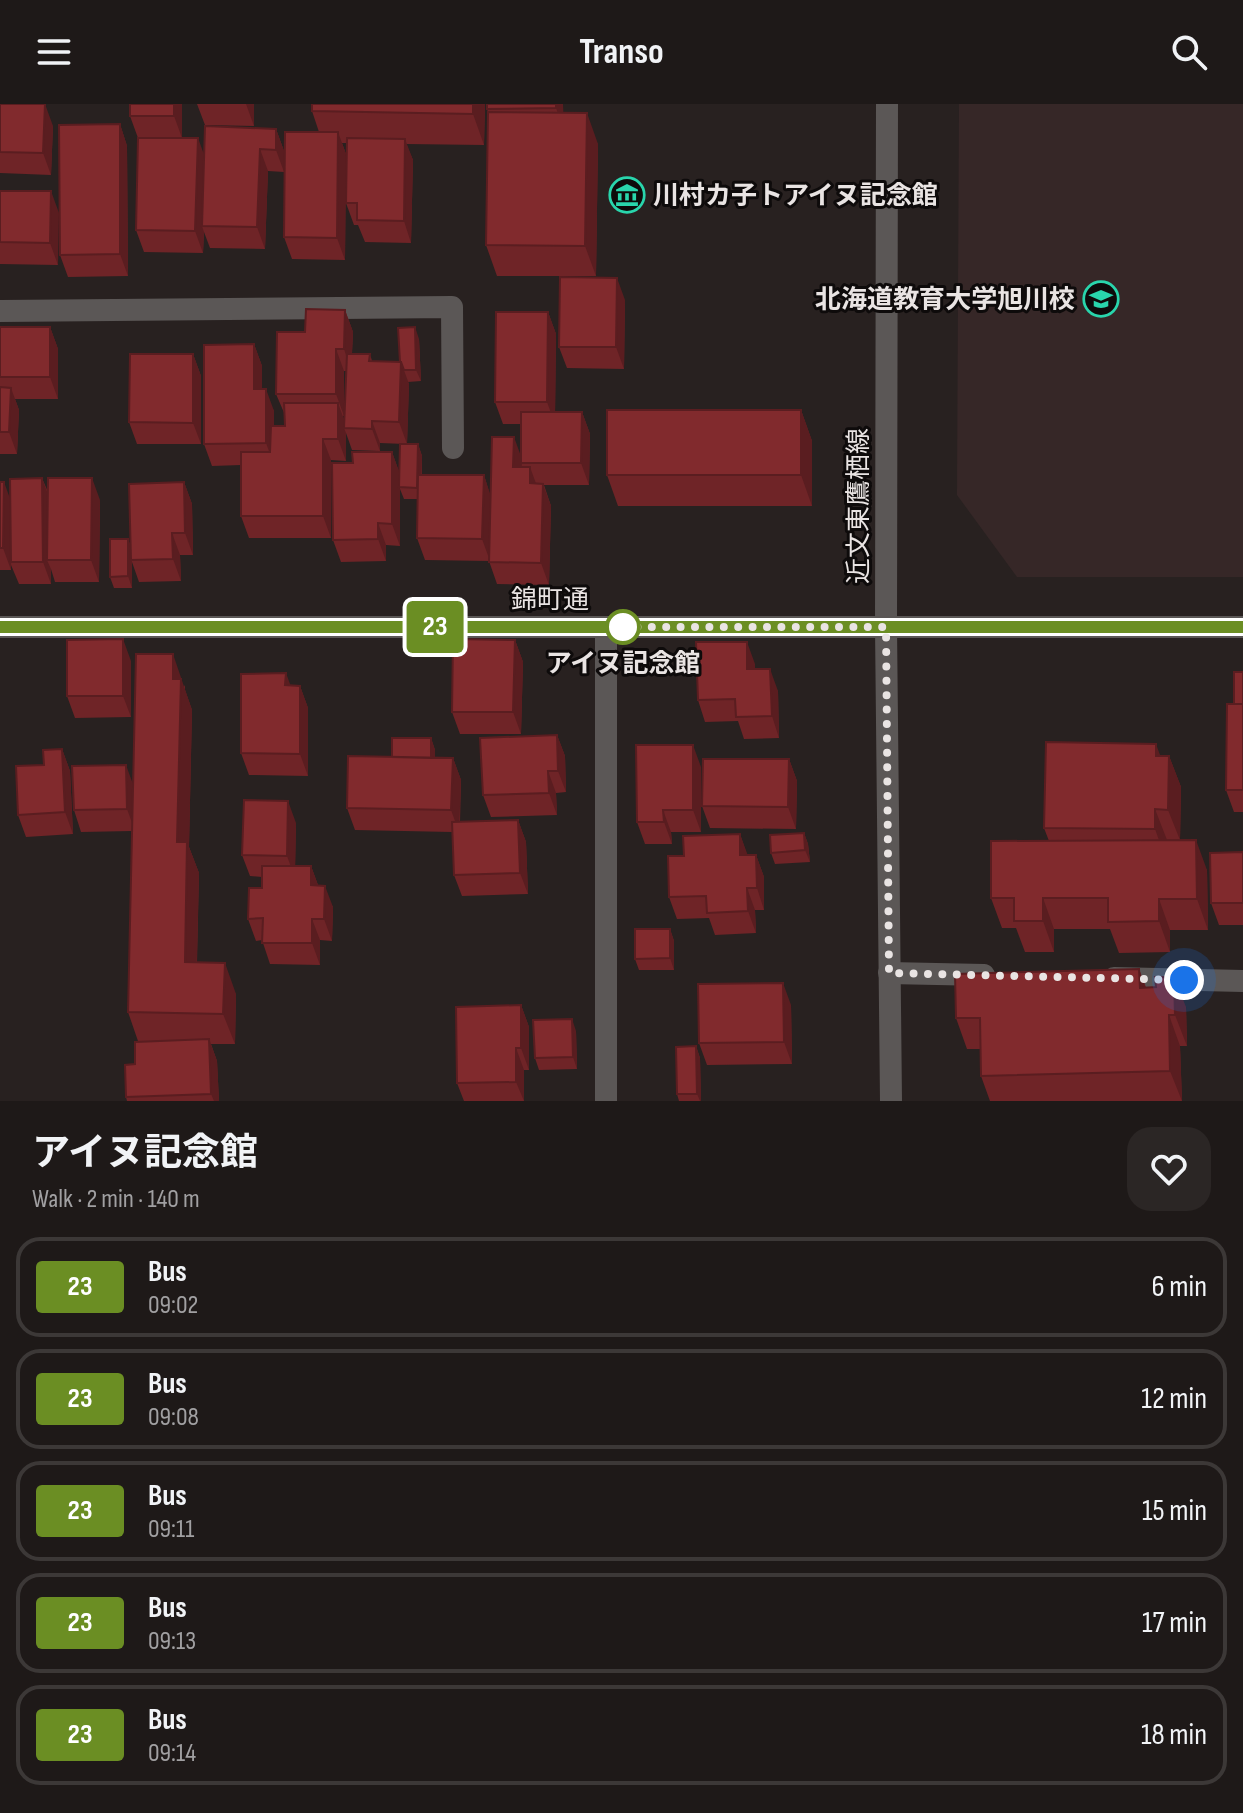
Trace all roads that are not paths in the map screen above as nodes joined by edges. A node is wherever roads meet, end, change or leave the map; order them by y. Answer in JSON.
{"nodes":[{"id":1,"x":887,"y":104,"type":"edge"},
{"id":2,"x":0,"y":311,"type":"edge"},
{"id":3,"x":453,"y":448,"type":"dead end"},
{"id":4,"x":0,"y":627,"type":"edge"},
{"id":5,"x":606,"y":627,"type":"junction"},
{"id":6,"x":886,"y":627,"type":"junction"},
{"id":7,"x":1243,"y":627,"type":"edge"},
{"id":8,"x":889,"y":973,"type":"junction"},
{"id":9,"x":1012,"y":976,"type":"edge"},
{"id":10,"x":1089,"y":978,"type":"edge"},
{"id":11,"x":1243,"y":981,"type":"edge"},
{"id":12,"x":606,"y":1101,"type":"edge"},
{"id":13,"x":891,"y":1101,"type":"edge"}],
"edges":[{"from":1,"to":6,"type":"street","name":"近文東鷹栖線"},
{"from":2,"to":3,"type":"street"},
{"from":4,"to":5,"type":"street","name":"錦町通"},
{"from":5,"to":6,"type":"street","name":"錦町通"},
{"from":5,"to":12,"type":"street"},
{"from":6,"to":7,"type":"street","name":"錦町通"},
{"from":6,"to":8,"type":"street","name":"近文東鷹栖線"},
{"from":8,"to":9,"type":"street"},
{"from":8,"to":13,"type":"street","name":"近文東鷹栖線"},
{"from":10,"to":11,"type":"street"}]}
